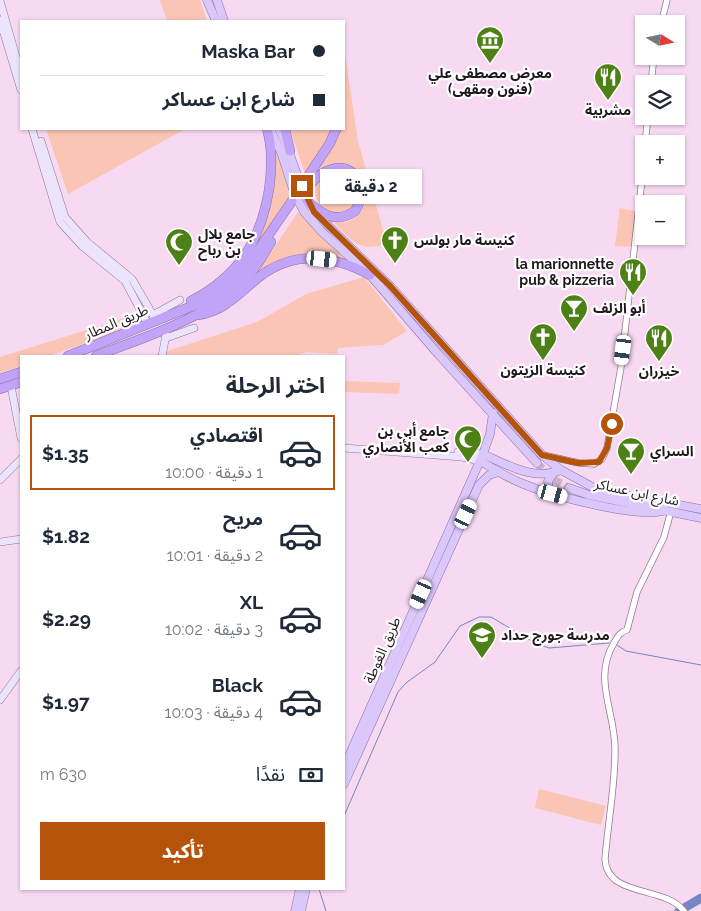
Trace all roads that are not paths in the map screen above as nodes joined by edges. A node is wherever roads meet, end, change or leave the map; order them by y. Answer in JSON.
{"nodes":[{"id":1,"x":207,"y":0,"type":"edge"},
{"id":2,"x":217,"y":0,"type":"edge"},
{"id":3,"x":667,"y":0,"type":"edge"},
{"id":4,"x":0,"y":1,"type":"edge"},
{"id":5,"x":663,"y":15,"type":"edge"},
{"id":6,"x":0,"y":20,"type":"edge"},
{"id":7,"x":216,"y":20,"type":"edge"},
{"id":8,"x":224,"y":20,"type":"edge"},
{"id":9,"x":20,"y":71,"type":"edge"},
{"id":10,"x":20,"y":87,"type":"edge"},
{"id":11,"x":32,"y":130,"type":"edge"},
{"id":12,"x":37,"y":130,"type":"edge"},
{"id":13,"x":269,"y":130,"type":"edge"},
{"id":14,"x":270,"y":130,"type":"edge"},
{"id":15,"x":280,"y":130,"type":"edge"},
{"id":16,"x":285,"y":130,"type":"edge"},
{"id":17,"x":336,"y":130,"type":"edge"},
{"id":18,"x":290,"y":151,"type":"junction"},
{"id":19,"x":641,"y":185,"type":"edge"},
{"id":20,"x":308,"y":202,"type":"junction"},
{"id":21,"x":370,"y":275,"type":"junction"},
{"id":22,"x":180,"y":300,"type":"dead end"},
{"id":23,"x":175,"y":314,"type":"junction"},
{"id":24,"x":193,"y":315,"type":"junction"},
{"id":25,"x":152,"y":320,"type":"junction"},
{"id":26,"x":194,"y":328,"type":"dead end"},
{"id":27,"x":166,"y":333,"type":"junction"},
{"id":28,"x":70,"y":355,"type":"edge"},
{"id":29,"x":99,"y":355,"type":"edge"},
{"id":30,"x":162,"y":355,"type":"edge"},
{"id":31,"x":20,"y":372,"type":"edge"},
{"id":32,"x":0,"y":378,"type":"edge"},
{"id":33,"x":20,"y":382,"type":"edge"},
{"id":34,"x":11,"y":386,"type":"junction"},
{"id":35,"x":0,"y":389,"type":"edge"},
{"id":36,"x":493,"y":413,"type":"junction"},
{"id":37,"x":20,"y":433,"type":"edge"},
{"id":38,"x":345,"y":448,"type":"edge"},
{"id":39,"x":542,"y":455,"type":"junction"},
{"id":40,"x":482,"y":458,"type":"junction"},
{"id":41,"x":20,"y":460,"type":"edge"},
{"id":42,"x":537,"y":463,"type":"tunnel mouth"},
{"id":43,"x":578,"y":463,"type":"junction"},
{"id":44,"x":557,"y":471,"type":"junction"},
{"id":45,"x":500,"y":472,"type":"junction"},
{"id":46,"x":0,"y":480,"type":"edge"},
{"id":47,"x":569,"y":488,"type":"tunnel mouth"},
{"id":48,"x":553,"y":494,"type":"junction"},
{"id":49,"x":668,"y":510,"type":"junction"},
{"id":50,"x":701,"y":510,"type":"edge"},
{"id":51,"x":701,"y":518,"type":"edge"},
{"id":52,"x":20,"y":539,"type":"edge"},
{"id":53,"x":0,"y":542,"type":"edge"},
{"id":54,"x":20,"y":672,"type":"edge"},
{"id":55,"x":0,"y":700,"type":"edge"},
{"id":56,"x":345,"y":765,"type":"edge"},
{"id":57,"x":345,"y":782,"type":"edge"},
{"id":58,"x":300,"y":890,"type":"edge"},
{"id":59,"x":306,"y":890,"type":"edge"},
{"id":60,"x":295,"y":911,"type":"edge"},
{"id":61,"x":301,"y":911,"type":"edge"},
{"id":62,"x":684,"y":911,"type":"edge"}],
"edges":[{"from":1,"to":7,"type":"main road"},
{"from":2,"to":8,"type":"main road"},
{"from":3,"to":5,"type":"street"},
{"from":4,"to":9,"type":"main road"},
{"from":6,"to":10,"type":"main road"},
{"from":11,"to":25,"type":"main road"},
{"from":12,"to":25,"type":"main road"},
{"from":13,"to":23,"type":"highway"},
{"from":14,"to":21,"type":"main road"},
{"from":15,"to":18,"type":"main road","name":"شارع ابن عساكر"},
{"from":16,"to":18,"type":"highway"},
{"from":17,"to":20,"type":"highway"},
{"from":18,"to":20,"type":"main road","name":"شارع ابن عساكر"},
{"from":19,"to":43,"type":"street"},
{"from":20,"to":39,"type":"main road","name":"شارع ابن عساكر"},
{"from":21,"to":24,"type":"highway"},
{"from":21,"to":36,"type":"main road"},
{"from":22,"to":25,"type":"main road"},
{"from":23,"to":24,"type":"highway"},
{"from":23,"to":25,"type":"highway","name":"طريق المطار"},
{"from":24,"to":27,"type":"highway","name":"طريق المطار"},
{"from":25,"to":28,"type":"highway","name":"طريق المطار"},
{"from":26,"to":27,"type":"main road"},
{"from":27,"to":29,"type":"highway","name":"طريق المطار"},
{"from":27,"to":30,"type":"main road"},
{"from":31,"to":32,"type":"highway"},
{"from":33,"to":34,"type":"highway"},
{"from":34,"to":35,"type":"highway"},
{"from":34,"to":37,"type":"main road"},
{"from":36,"to":40,"type":"main road","name":"طريق الغوطة"},
{"from":36,"to":42,"type":"main road"},
{"from":38,"to":40,"type":"main road"},
{"from":39,"to":43,"type":"street"},
{"from":39,"to":44,"type":"main road","name":"شارع ابن عساكر"},
{"from":40,"to":44,"type":"main road"},
{"from":40,"to":45,"type":"main road"},
{"from":40,"to":56,"type":"main road","name":"طريق الغوطة"},
{"from":41,"to":46,"type":"main road"},
{"from":43,"to":44,"type":"street"},
{"from":44,"to":48,"type":"main road"},
{"from":44,"to":50,"type":"main road","name":"شارع ابن عساكر"},
{"from":45,"to":48,"type":"main road"},
{"from":45,"to":57,"type":"main road"},
{"from":47,"to":49,"type":"main road","name":"شارع ابن عساكر"},
{"from":48,"to":49,"type":"main road"},
{"from":49,"to":51,"type":"main road","name":"شارع ابن عساكر"},
{"from":49,"to":62,"type":"street"},
{"from":52,"to":53,"type":"main road"},
{"from":54,"to":55,"type":"main road"},
{"from":58,"to":60,"type":"main road"},
{"from":59,"to":61,"type":"main road"}]}
